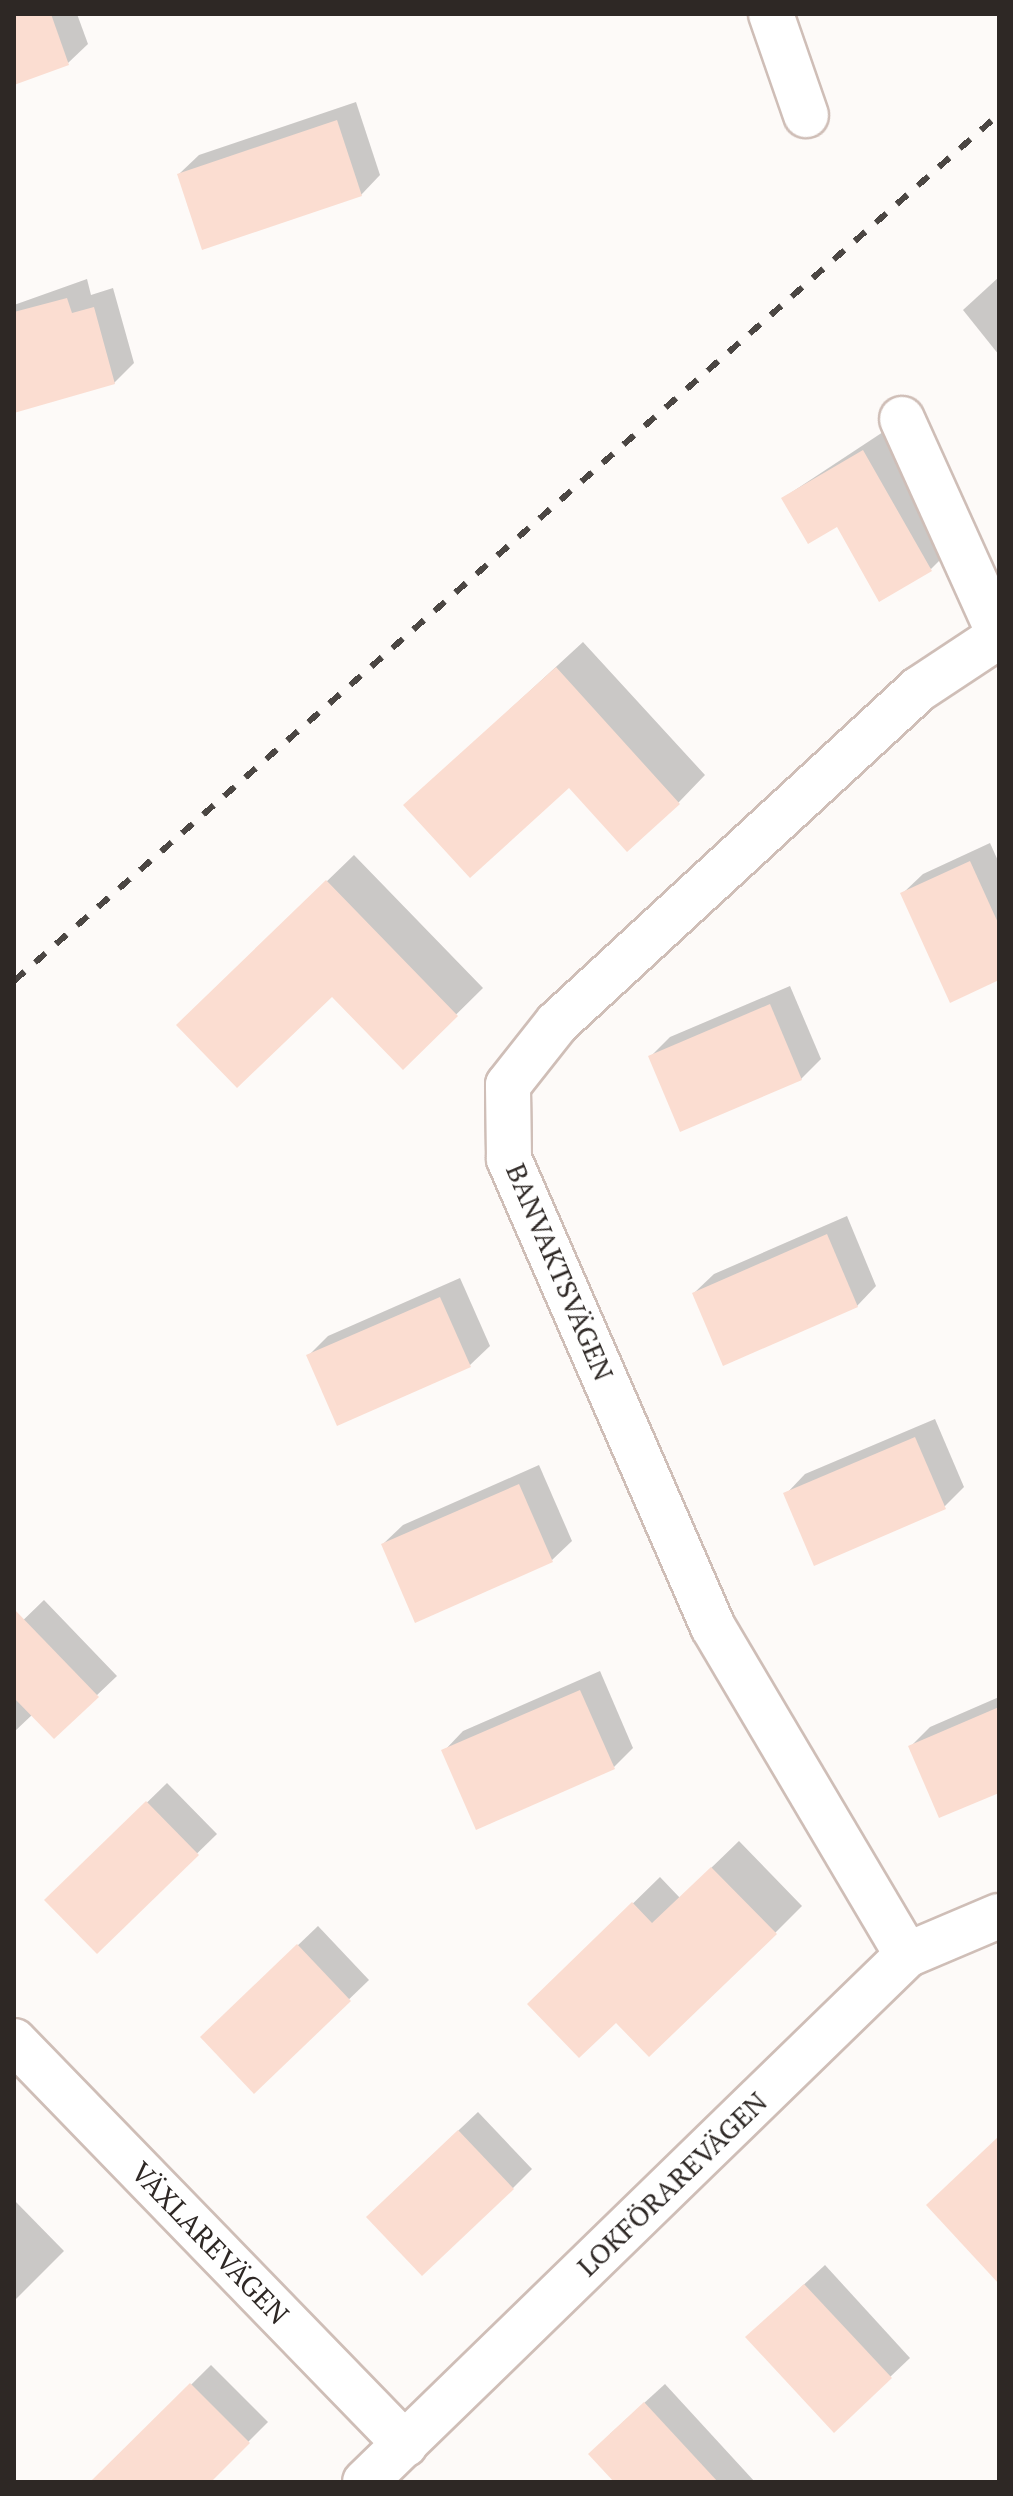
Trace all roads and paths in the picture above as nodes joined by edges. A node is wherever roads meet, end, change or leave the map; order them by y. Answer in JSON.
{"nodes":[{"id":1,"x":771,"y":14,"type":"edge"},
{"id":2,"x":806,"y":115,"type":"dead end"},
{"id":3,"x":902,"y":419,"type":"dead end"},
{"id":4,"x":999,"y":635,"type":"edge"},
{"id":5,"x":999,"y":1916,"type":"edge"},
{"id":6,"x":907,"y":1955,"type":"junction"},
{"id":7,"x":14,"y":2041,"type":"edge"},
{"id":8,"x":405,"y":2444,"type":"junction"},
{"id":9,"x":365,"y":2482,"type":"edge"}],
"edges":[{"from":1,"to":2,"type":"street"},
{"from":3,"to":4,"type":"street"},
{"from":4,"to":6,"type":"street","name":"BANVAKTSVÄGEN"},
{"from":5,"to":6,"type":"street","name":"LOKFÖRAREVÄGEN"},
{"from":6,"to":8,"type":"street","name":"LOKFÖRAREVÄGEN"},
{"from":7,"to":8,"type":"street","name":"VÄXLAREVÄGEN"},
{"from":8,"to":9,"type":"street","name":"LOKFÖRAREVÄGEN"}]}
